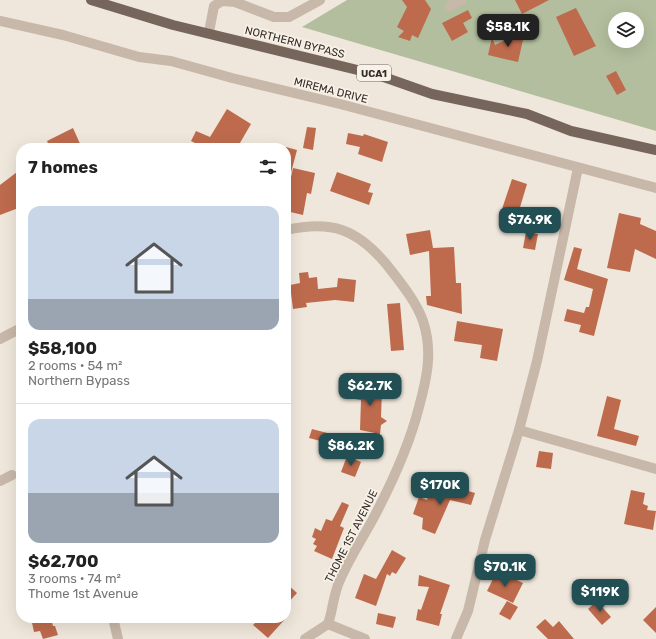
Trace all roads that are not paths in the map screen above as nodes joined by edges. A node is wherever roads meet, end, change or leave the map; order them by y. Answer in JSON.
{"nodes":[{"id":1,"x":91,"y":0,"type":"edge"},
{"id":2,"x":320,"y":0,"type":"edge"},
{"id":3,"x":461,"y":0,"type":"edge"},
{"id":4,"x":450,"y":6,"type":"dead end"},
{"id":5,"x":0,"y":21,"type":"edge"},
{"id":6,"x":209,"y":32,"type":"junction"},
{"id":7,"x":656,"y":150,"type":"edge"},
{"id":8,"x":578,"y":168,"type":"junction"},
{"id":9,"x":656,"y":188,"type":"edge"},
{"id":10,"x":291,"y":229,"type":"edge"},
{"id":11,"x":16,"y":331,"type":"edge"},
{"id":12,"x":0,"y":340,"type":"edge"},
{"id":13,"x":519,"y":430,"type":"junction"},
{"id":14,"x":656,"y":469,"type":"edge"},
{"id":15,"x":12,"y":475,"type":"dead end"},
{"id":16,"x":0,"y":481,"type":"edge"},
{"id":17,"x":114,"y":623,"type":"edge"},
{"id":18,"x":328,"y":624,"type":"junction"},
{"id":19,"x":118,"y":639,"type":"edge"},
{"id":20,"x":305,"y":639,"type":"edge"},
{"id":21,"x":365,"y":639,"type":"edge"},
{"id":22,"x":456,"y":639,"type":"edge"}],
"edges":[{"from":1,"to":6,"type":"main road","name":"NORTHERN BYPASS","number":"UCA1"},
{"from":2,"to":6,"type":"street"},
{"from":3,"to":4,"type":"street"},
{"from":5,"to":8,"type":"street","name":"MIREMA DRIVE"},
{"from":6,"to":7,"type":"main road","name":"NORTHERN BYPASS","number":"UCA1"},
{"from":8,"to":9,"type":"street","name":"MIREMA DRIVE"},
{"from":8,"to":13,"type":"street"},
{"from":10,"to":18,"type":"street","name":"THOME 1ST AVENUE"},
{"from":11,"to":12,"type":"street"},
{"from":13,"to":14,"type":"street"},
{"from":13,"to":22,"type":"street"},
{"from":15,"to":16,"type":"street"},
{"from":17,"to":19,"type":"street"},
{"from":18,"to":20,"type":"street"},
{"from":18,"to":21,"type":"street"}]}
